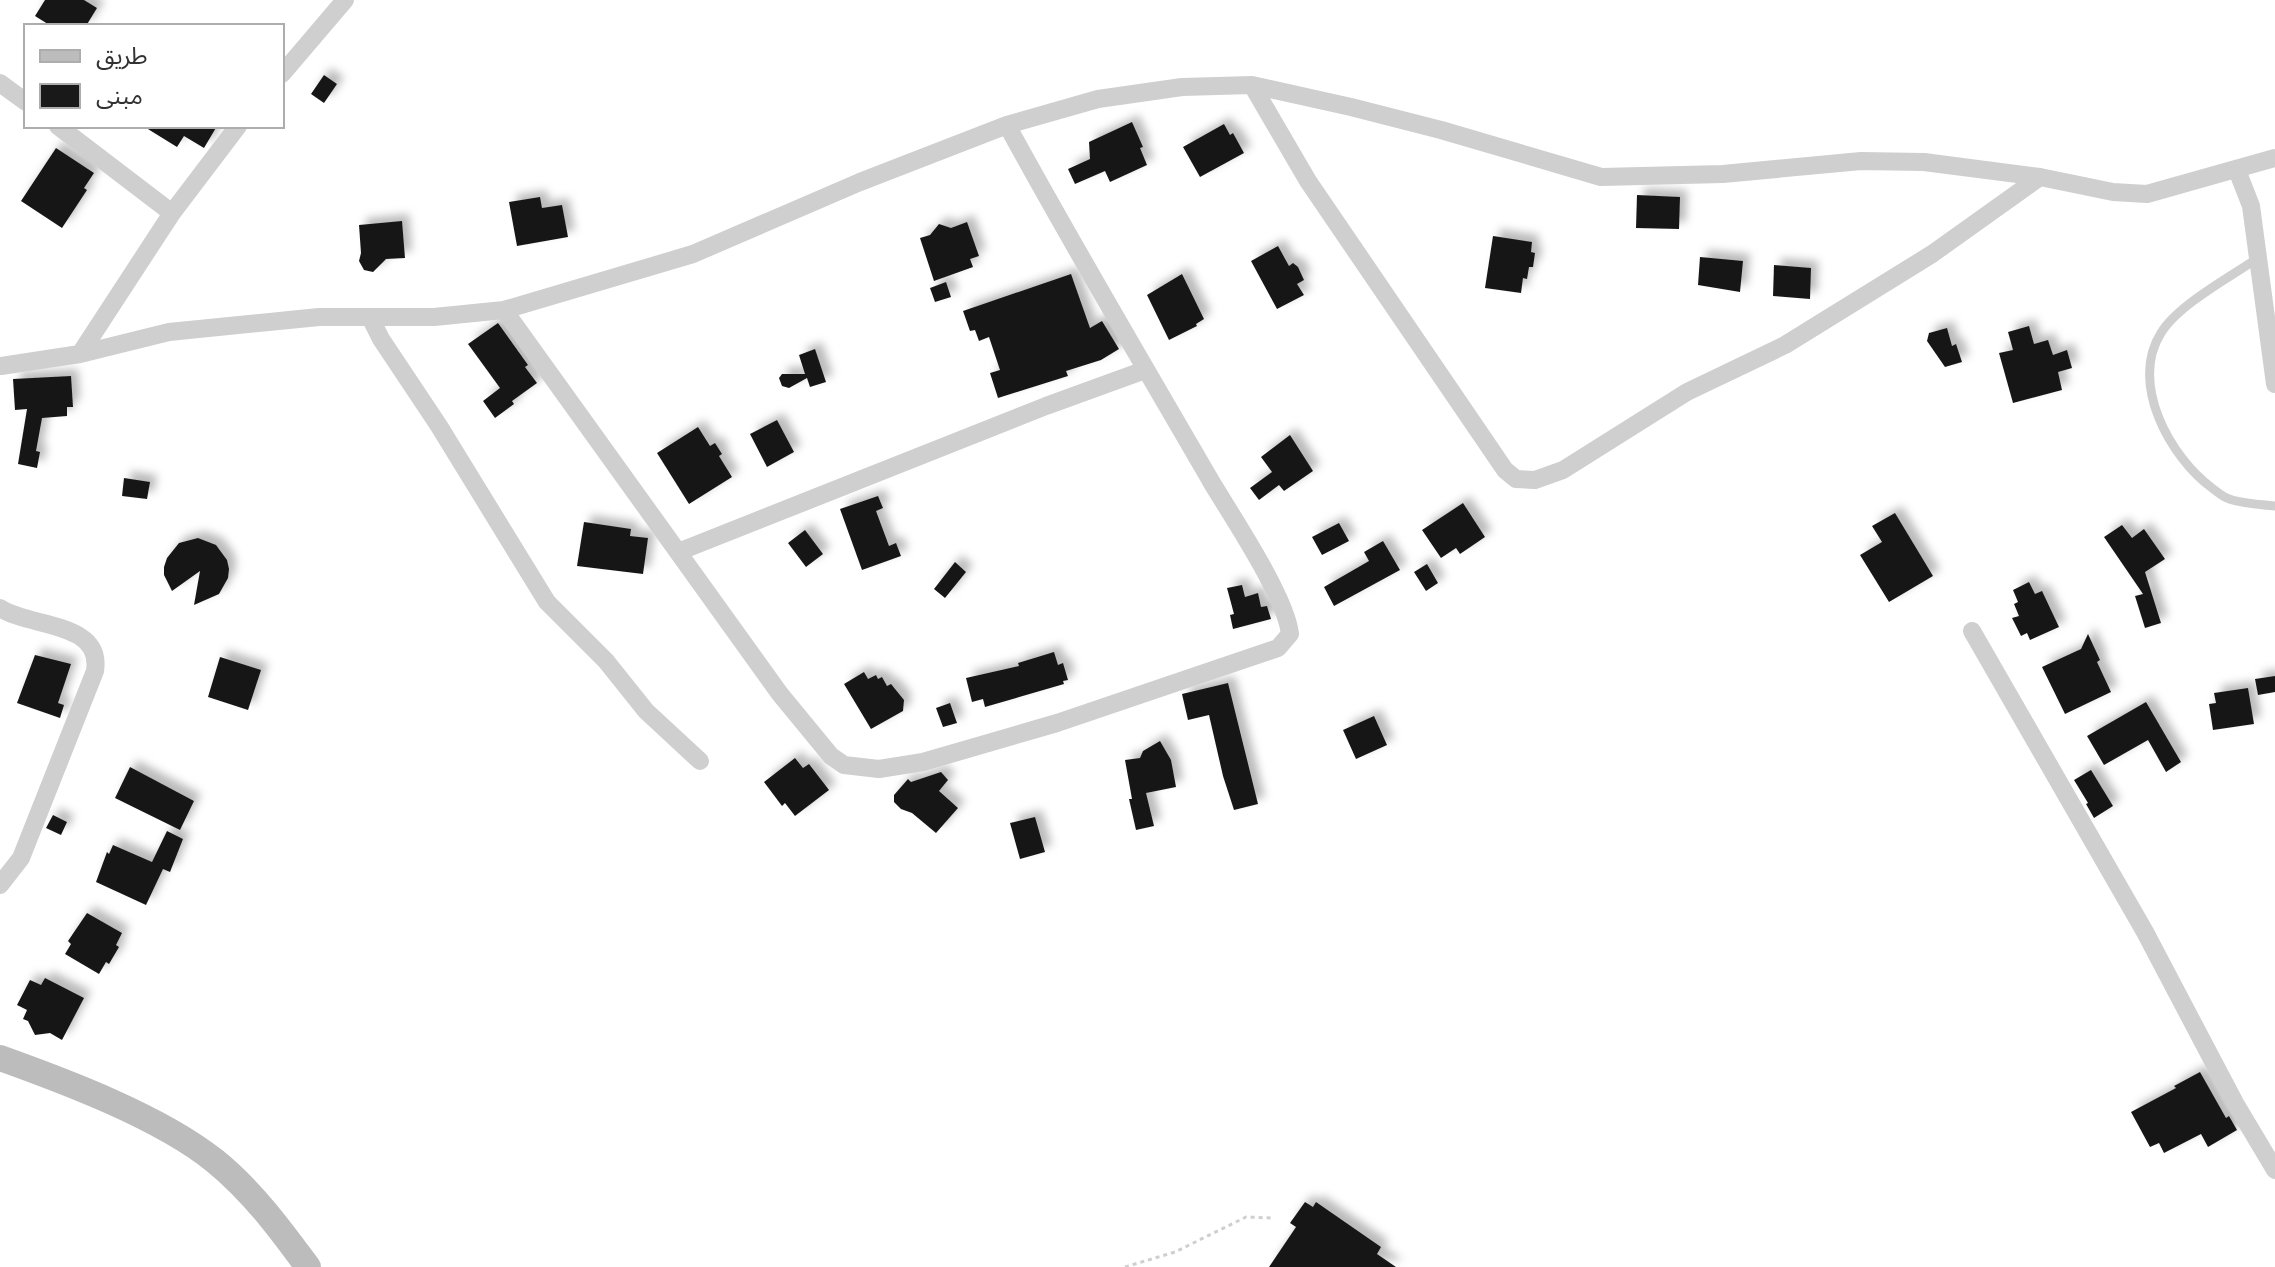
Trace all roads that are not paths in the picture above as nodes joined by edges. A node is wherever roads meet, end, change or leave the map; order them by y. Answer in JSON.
{"nodes":[{"id":1,"x":345,"y":0,"type":"edge"},
{"id":2,"x":284,"y":72,"type":"edge"},
{"id":3,"x":0,"y":83,"type":"edge"},
{"id":4,"x":1252,"y":85,"type":"junction"},
{"id":5,"x":24,"y":101,"type":"edge"},
{"id":6,"x":1007,"y":125,"type":"junction"},
{"id":7,"x":61,"y":128,"type":"edge"},
{"id":8,"x":236,"y":128,"type":"edge"},
{"id":9,"x":2275,"y":158,"type":"edge"},
{"id":10,"x":2237,"y":170,"type":"junction"},
{"id":11,"x":2040,"y":177,"type":"junction"},
{"id":12,"x":172,"y":213,"type":"junction"},
{"id":13,"x":2258,"y":258,"type":"junction"},
{"id":14,"x":504,"y":310,"type":"junction"},
{"id":15,"x":370,"y":317,"type":"junction"},
{"id":16,"x":80,"y":354,"type":"junction"},
{"id":17,"x":0,"y":366,"type":"edge"},
{"id":18,"x":1145,"y":370,"type":"junction"},
{"id":19,"x":0,"y":376,"type":"edge"},
{"id":20,"x":2275,"y":384,"type":"edge"},
{"id":21,"x":2275,"y":506,"type":"edge"},
{"id":22,"x":678,"y":552,"type":"junction"},
{"id":23,"x":0,"y":608,"type":"edge"},
{"id":24,"x":1972,"y":631,"type":"dead end"},
{"id":25,"x":700,"y":761,"type":"dead end"},
{"id":26,"x":0,"y":885,"type":"edge"},
{"id":27,"x":0,"y":1058,"type":"edge"},
{"id":28,"x":2275,"y":1170,"type":"edge"},
{"id":29,"x":308,"y":1267,"type":"edge"}],
"edges":[{"from":1,"to":2,"type":"street"},
{"from":3,"to":5,"type":"street"},
{"from":4,"to":6,"type":"street"},
{"from":4,"to":11,"type":"street"},
{"from":4,"to":11,"type":"street"},
{"from":6,"to":14,"type":"street"},
{"from":6,"to":18,"type":"street"},
{"from":7,"to":12,"type":"street"},
{"from":8,"to":12,"type":"street"},
{"from":9,"to":10,"type":"street"},
{"from":10,"to":11,"type":"street"},
{"from":10,"to":13,"type":"street"},
{"from":12,"to":16,"type":"street"},
{"from":13,"to":20,"type":"street"},
{"from":13,"to":21,"type":"lane"},
{"from":14,"to":15,"type":"street"},
{"from":14,"to":22,"type":"street"},
{"from":15,"to":16,"type":"street"},
{"from":15,"to":25,"type":"street"},
{"from":16,"to":17,"type":"street"},
{"from":17,"to":19,"type":"street"},
{"from":18,"to":22,"type":"street"},
{"from":18,"to":22,"type":"street"},
{"from":23,"to":26,"type":"street"},
{"from":24,"to":28,"type":"street"},
{"from":27,"to":29,"type":"street"}]}
